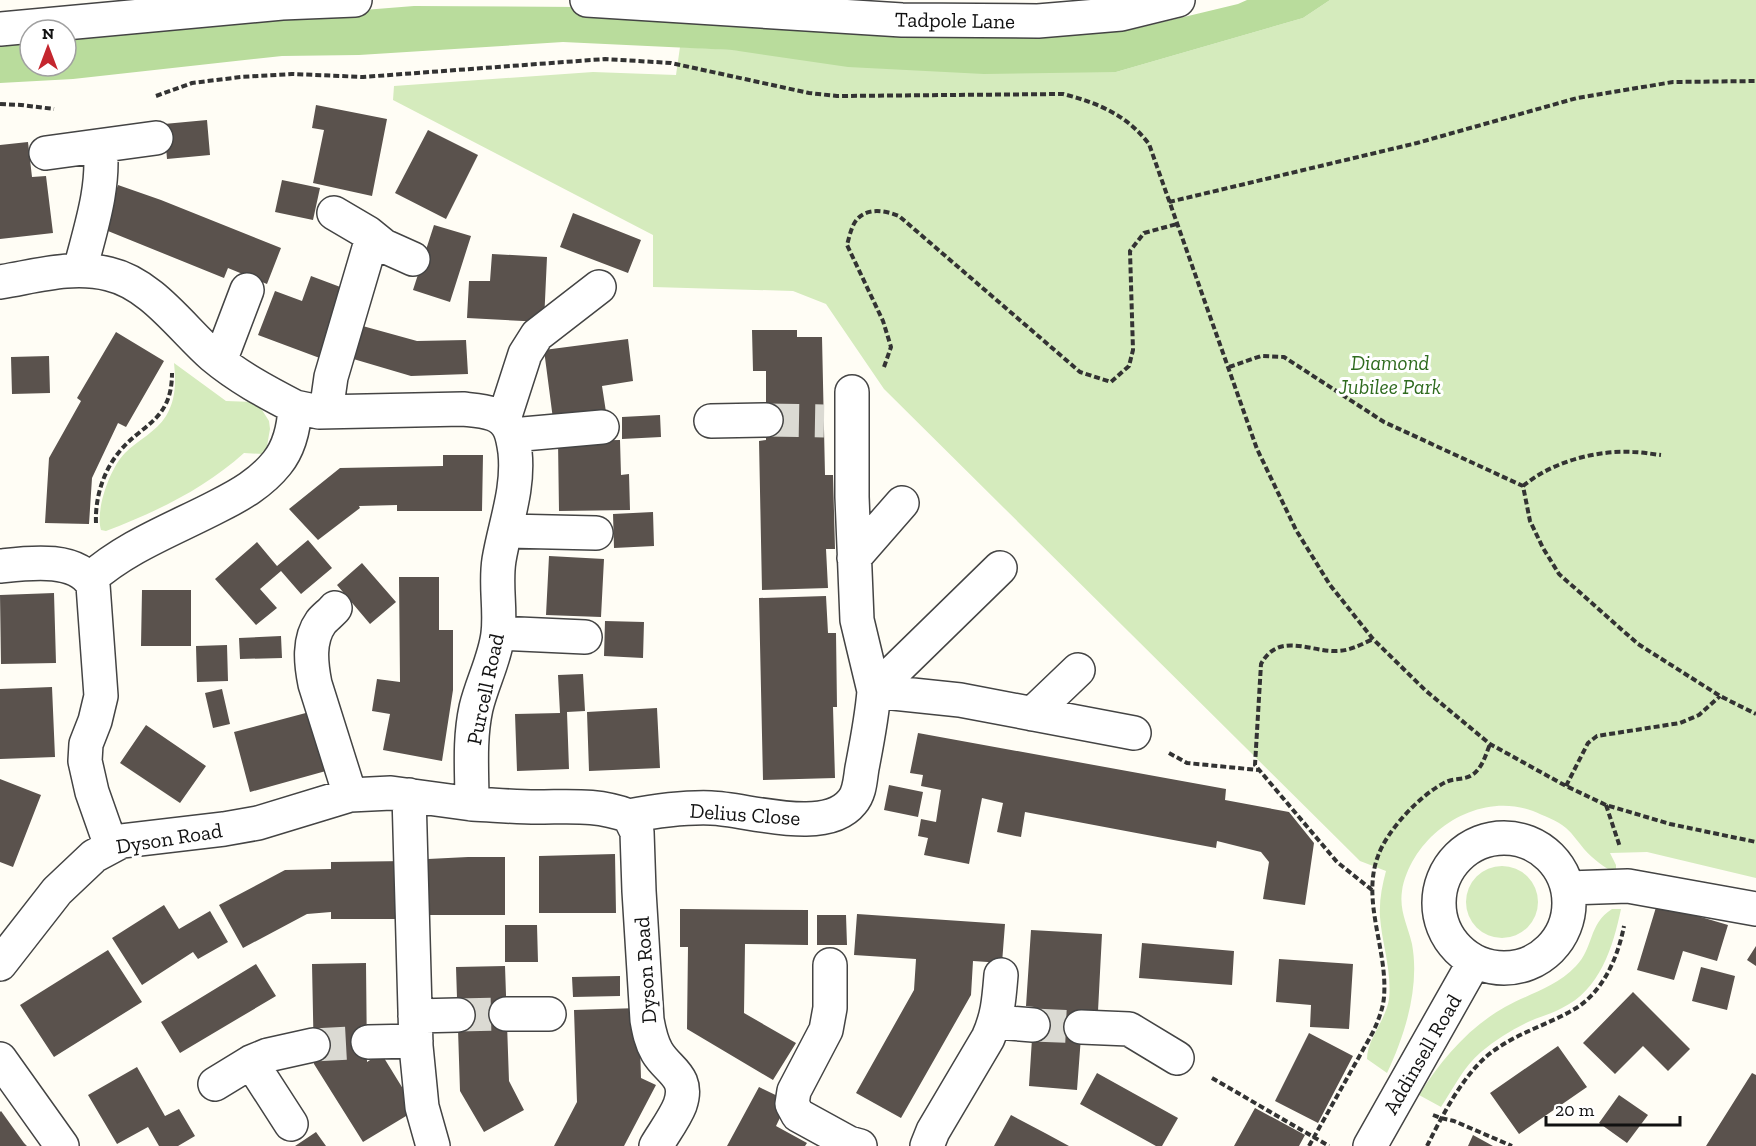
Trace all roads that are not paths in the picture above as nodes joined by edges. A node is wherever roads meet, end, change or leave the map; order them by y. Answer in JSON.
{"nodes":[{"id":1,"x":355,"y":0,"type":"edge"},
{"id":2,"x":586,"y":0,"type":"edge"},
{"id":3,"x":1178,"y":0,"type":"edge"},
{"id":4,"x":0,"y":29,"type":"edge"},
{"id":5,"x":156,"y":138,"type":"dead end"},
{"id":6,"x":100,"y":146,"type":"junction"},
{"id":7,"x":46,"y":153,"type":"dead end"},
{"id":8,"x":334,"y":213,"type":"dead end"},
{"id":9,"x":372,"y":238,"type":"junction"},
{"id":10,"x":413,"y":259,"type":"dead end"},
{"id":11,"x":80,"y":270,"type":"junction"},
{"id":12,"x":0,"y":282,"type":"edge"},
{"id":13,"x":599,"y":287,"type":"dead end"},
{"id":14,"x":247,"y":290,"type":"dead end"},
{"id":15,"x":220,"y":361,"type":"junction"},
{"id":16,"x":311,"y":410,"type":"junction"},
{"id":17,"x":842,"y":411,"type":"road end"},
{"id":18,"x":766,"y":420,"type":"tunnel mouth"},
{"id":19,"x":711,"y":421,"type":"dead end"},
{"id":20,"x":508,"y":427,"type":"junction"},
{"id":21,"x":602,"y":427,"type":"dead end"},
{"id":22,"x":902,"y":503,"type":"dead end"},
{"id":23,"x":506,"y":531,"type":"junction"},
{"id":24,"x":596,"y":533,"type":"dead end"},
{"id":25,"x":854,"y":558,"type":"junction"},
{"id":26,"x":0,"y":566,"type":"edge"},
{"id":27,"x":1000,"y":568,"type":"dead end"},
{"id":28,"x":100,"y":571,"type":"junction"},
{"id":29,"x":335,"y":608,"type":"dead end"},
{"id":30,"x":498,"y":633,"type":"junction"},
{"id":31,"x":585,"y":637,"type":"dead end"},
{"id":32,"x":1078,"y":670,"type":"dead end"},
{"id":33,"x":874,"y":691,"type":"junction"},
{"id":34,"x":1032,"y":714,"type":"junction"},
{"id":35,"x":1134,"y":733,"type":"road end"},
{"id":36,"x":350,"y":795,"type":"junction"},
{"id":37,"x":409,"y":795,"type":"junction"},
{"id":38,"x":472,"y":804,"type":"junction"},
{"id":39,"x":629,"y":816,"type":"junction"},
{"id":40,"x":111,"y":846,"type":"junction"},
{"id":41,"x":1568,"y":888,"type":"junction"},
{"id":42,"x":1756,"y":909,"type":"edge"},
{"id":43,"x":1474,"y":962,"type":"junction"},
{"id":44,"x":0,"y":964,"type":"edge"},
{"id":45,"x":830,"y":965,"type":"dead end"},
{"id":46,"x":1001,"y":975,"type":"dead end"},
{"id":47,"x":506,"y":1014,"type":"tunnel mouth"},
{"id":48,"x":549,"y":1014,"type":"dead end"},
{"id":49,"x":458,"y":1015,"type":"tunnel mouth"},
{"id":50,"x":995,"y":1022,"type":"junction"},
{"id":51,"x":1033,"y":1024,"type":"tunnel mouth"},
{"id":52,"x":1082,"y":1027,"type":"tunnel mouth"},
{"id":53,"x":415,"y":1029,"type":"junction"},
{"id":54,"x":368,"y":1042,"type":"tunnel mouth"},
{"id":55,"x":313,"y":1044,"type":"tunnel mouth"},
{"id":56,"x":1177,"y":1058,"type":"road end"},
{"id":57,"x":251,"y":1062,"type":"junction"},
{"id":58,"x":2,"y":1066,"type":"edge"},
{"id":59,"x":215,"y":1084,"type":"dead end"},
{"id":60,"x":291,"y":1124,"type":"dead end"},
{"id":61,"x":62,"y":1146,"type":"edge"},
{"id":62,"x":433,"y":1146,"type":"edge"},
{"id":63,"x":656,"y":1146,"type":"edge"},
{"id":64,"x":860,"y":1146,"type":"edge"},
{"id":65,"x":927,"y":1146,"type":"edge"},
{"id":66,"x":1370,"y":1146,"type":"edge"}],
"edges":[{"from":1,"to":4,"type":"street"},
{"from":2,"to":3,"type":"street","name":"Tadpole Lane"},
{"from":5,"to":6,"type":"street"},
{"from":6,"to":7,"type":"street"},
{"from":6,"to":11,"type":"street"},
{"from":8,"to":9,"type":"street"},
{"from":9,"to":10,"type":"street"},
{"from":9,"to":16,"type":"street"},
{"from":11,"to":12,"type":"street"},
{"from":11,"to":15,"type":"street"},
{"from":13,"to":20,"type":"street","name":"Purcell Road"},
{"from":14,"to":15,"type":"street"},
{"from":15,"to":16,"type":"street"},
{"from":16,"to":20,"type":"street"},
{"from":16,"to":28,"type":"street"},
{"from":17,"to":25,"type":"street","name":"Delius Close"},
{"from":18,"to":19,"type":"street"},
{"from":20,"to":21,"type":"street"},
{"from":20,"to":23,"type":"street","name":"Purcell Road"},
{"from":22,"to":25,"type":"street"},
{"from":23,"to":24,"type":"street"},
{"from":23,"to":30,"type":"street","name":"Purcell Road"},
{"from":25,"to":33,"type":"street","name":"Delius Close"},
{"from":26,"to":28,"type":"street"},
{"from":27,"to":33,"type":"street"},
{"from":28,"to":40,"type":"street"},
{"from":29,"to":36,"type":"street"},
{"from":30,"to":31,"type":"street"},
{"from":30,"to":38,"type":"street","name":"Purcell Road"},
{"from":32,"to":34,"type":"street"},
{"from":33,"to":34,"type":"street"},
{"from":33,"to":39,"type":"street","name":"Delius Close"},
{"from":34,"to":35,"type":"street"},
{"from":36,"to":37,"type":"street","name":"Dyson Road"},
{"from":36,"to":40,"type":"street","name":"Dyson Road"},
{"from":37,"to":38,"type":"street","name":"Dyson Road"},
{"from":37,"to":53,"type":"street"},
{"from":38,"to":39,"type":"street"},
{"from":39,"to":63,"type":"street","name":"Dyson Road"},
{"from":40,"to":44,"type":"street","name":"Dyson Road"},
{"from":41,"to":42,"type":"street"},
{"from":41,"to":43,"type":"street"},
{"from":41,"to":43,"type":"street"},
{"from":43,"to":66,"type":"street","name":"Addinsell Road"},
{"from":45,"to":64,"type":"street"},
{"from":46,"to":50,"type":"street"},
{"from":47,"to":48,"type":"street"},
{"from":49,"to":53,"type":"street"},
{"from":50,"to":51,"type":"street"},
{"from":50,"to":65,"type":"street"},
{"from":52,"to":56,"type":"street"},
{"from":53,"to":54,"type":"street"},
{"from":53,"to":62,"type":"street"},
{"from":55,"to":57,"type":"street"},
{"from":57,"to":59,"type":"street"},
{"from":57,"to":60,"type":"street"},
{"from":58,"to":61,"type":"street"}]}
